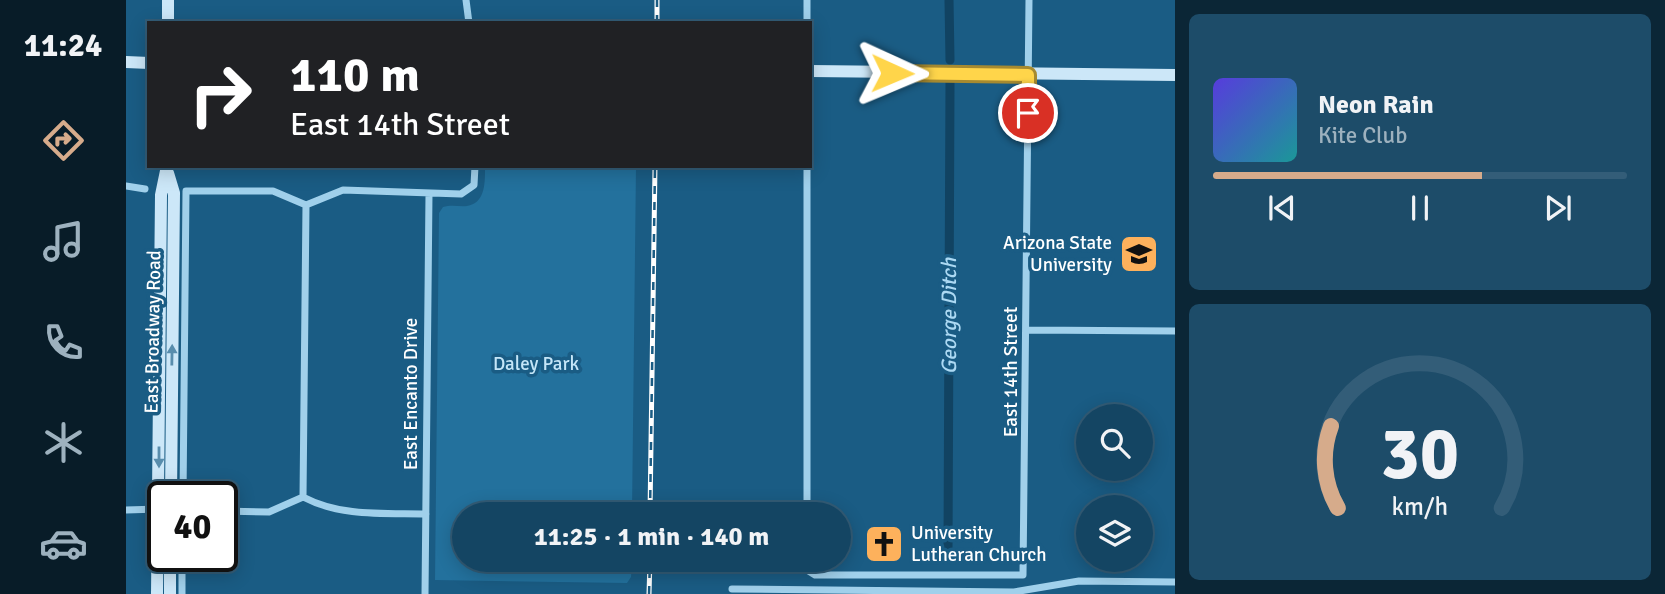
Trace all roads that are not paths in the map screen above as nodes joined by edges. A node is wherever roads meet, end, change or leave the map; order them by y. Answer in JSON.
{"nodes":[{"id":1,"x":169,"y":0,"type":"edge"},
{"id":2,"x":466,"y":0,"type":"edge"},
{"id":3,"x":807,"y":0,"type":"edge"},
{"id":4,"x":1029,"y":0,"type":"edge"},
{"id":5,"x":169,"y":21,"type":"edge"},
{"id":6,"x":469,"y":21,"type":"edge"},
{"id":7,"x":807,"y":21,"type":"edge"},
{"id":8,"x":126,"y":62,"type":"edge"},
{"id":9,"x":147,"y":63,"type":"edge"},
{"id":10,"x":812,"y":71,"type":"edge"},
{"id":11,"x":1028,"y":75,"type":"junction"},
{"id":12,"x":1175,"y":75,"type":"edge"},
{"id":13,"x":167,"y":168,"type":"edge"},
{"id":14,"x":475,"y":168,"type":"edge"},
{"id":15,"x":807,"y":168,"type":"edge"},
{"id":16,"x":126,"y":186,"type":"edge"},
{"id":17,"x":145,"y":190,"type":"dead end"},
{"id":18,"x":429,"y":194,"type":"junction"},
{"id":19,"x":306,"y":205,"type":"junction"},
{"id":20,"x":1027,"y":330,"type":"junction"},
{"id":21,"x":1175,"y":331,"type":"edge"},
{"id":22,"x":160,"y":481,"type":"edge"},
{"id":23,"x":171,"y":481,"type":"edge"},
{"id":24,"x":183,"y":481,"type":"edge"},
{"id":25,"x":303,"y":497,"type":"junction"},
{"id":26,"x":807,"y":502,"type":"edge"},
{"id":27,"x":147,"y":509,"type":"edge"},
{"id":28,"x":126,"y":510,"type":"edge"},
{"id":29,"x":238,"y":511,"type":"edge"},
{"id":30,"x":426,"y":514,"type":"junction"},
{"id":31,"x":159,"y":572,"type":"edge"},
{"id":32,"x":170,"y":572,"type":"edge"},
{"id":33,"x":810,"y":572,"type":"edge"},
{"id":34,"x":182,"y":574,"type":"dead end"},
{"id":35,"x":1175,"y":582,"type":"edge"},
{"id":36,"x":732,"y":589,"type":"dead end"},
{"id":37,"x":158,"y":594,"type":"edge"},
{"id":38,"x":170,"y":594,"type":"edge"},
{"id":39,"x":181,"y":594,"type":"edge"},
{"id":40,"x":425,"y":594,"type":"edge"}],
"edges":[{"from":1,"to":5,"type":"main road"},
{"from":2,"to":6,"type":"street"},
{"from":3,"to":7,"type":"street"},
{"from":4,"to":11,"type":"street","name":"East 14th Street"},
{"from":8,"to":9,"type":"main road"},
{"from":10,"to":11,"type":"main road"},
{"from":11,"to":12,"type":"main road"},
{"from":11,"to":20,"type":"street","name":"East 14th Street"},
{"from":13,"to":22,"type":"main road","name":"East Broadway Road","one_way":true},
{"from":23,"to":13,"type":"main road","name":"East Broadway Road","one_way":true},
{"from":14,"to":18,"type":"street"},
{"from":15,"to":26,"type":"street"},
{"from":16,"to":17,"type":"street"},
{"from":18,"to":19,"type":"street"},
{"from":18,"to":30,"type":"street","name":"East Encanto Drive"},
{"from":19,"to":24,"type":"street"},
{"from":19,"to":25,"type":"street"},
{"from":20,"to":21,"type":"street"},
{"from":20,"to":33,"type":"street","name":"East 14th Street"},
{"from":25,"to":29,"type":"street"},
{"from":25,"to":30,"type":"street"},
{"from":27,"to":28,"type":"street"},
{"from":30,"to":40,"type":"street","name":"East Encanto Drive"},
{"from":31,"to":37,"type":"main road","name":"East Broadway Road"},
{"from":32,"to":38,"type":"main road"},
{"from":34,"to":39,"type":"street"},
{"from":35,"to":36,"type":"street"}]}
